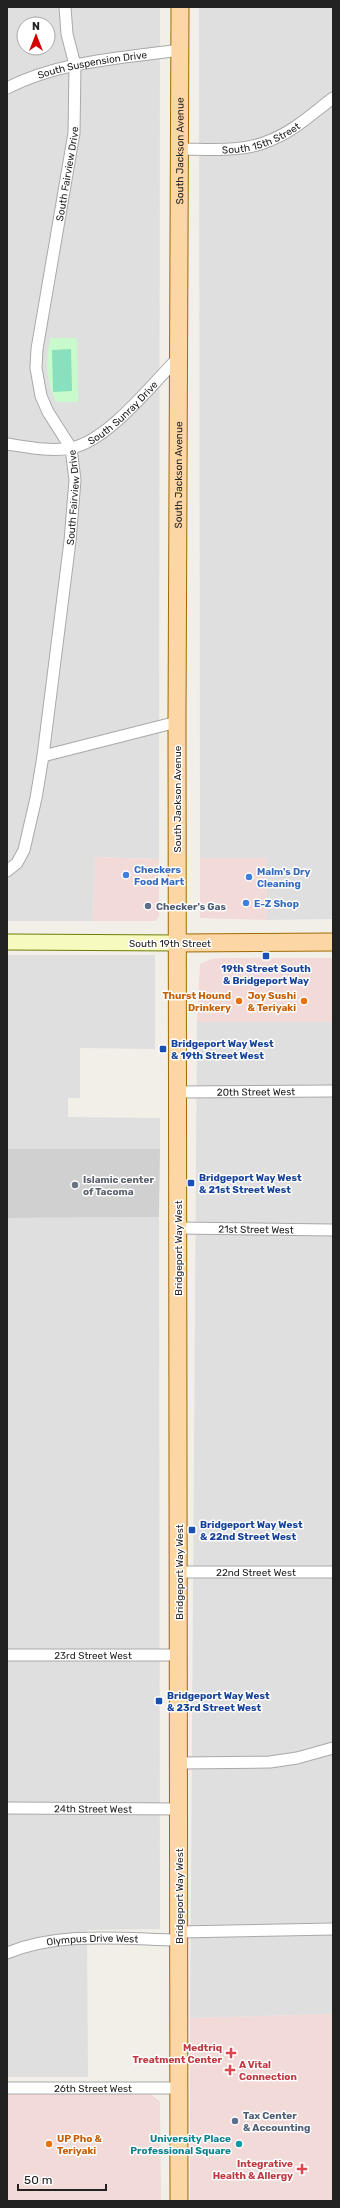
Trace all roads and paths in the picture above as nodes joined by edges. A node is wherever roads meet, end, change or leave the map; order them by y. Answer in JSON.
{"nodes":[{"id":1,"x":65,"y":7,"type":"edge"},
{"id":2,"x":180,"y":7,"type":"edge"},
{"id":3,"x":180,"y":50,"type":"junction"},
{"id":4,"x":75,"y":65,"type":"junction"},
{"id":5,"x":7,"y":88,"type":"edge"},
{"id":6,"x":333,"y":98,"type":"edge"},
{"id":7,"x":179,"y":149,"type":"junction"},
{"id":8,"x":179,"y":357,"type":"junction"},
{"id":9,"x":7,"y":444,"type":"edge"},
{"id":10,"x":71,"y":448,"type":"junction"},
{"id":11,"x":177,"y":722,"type":"junction"},
{"id":12,"x":43,"y":756,"type":"junction"},
{"id":13,"x":7,"y":871,"type":"edge"},
{"id":14,"x":7,"y":942,"type":"edge"},
{"id":15,"x":178,"y":942,"type":"junction"},
{"id":16,"x":333,"y":942,"type":"edge"},
{"id":17,"x":333,"y":1091,"type":"edge"},
{"id":18,"x":178,"y":1092,"type":"junction"},
{"id":19,"x":178,"y":1228,"type":"junction"},
{"id":20,"x":333,"y":1230,"type":"edge"},
{"id":21,"x":179,"y":1572,"type":"junction"},
{"id":22,"x":333,"y":1572,"type":"edge"},
{"id":23,"x":7,"y":1655,"type":"edge"},
{"id":24,"x":179,"y":1655,"type":"junction"},
{"id":25,"x":333,"y":1748,"type":"edge"},
{"id":26,"x":180,"y":1763,"type":"junction"},
{"id":27,"x":7,"y":1808,"type":"edge"},
{"id":28,"x":179,"y":1809,"type":"junction"},
{"id":29,"x":333,"y":1929,"type":"edge"},
{"id":30,"x":179,"y":1936,"type":"junction"},
{"id":31,"x":7,"y":1953,"type":"edge"},
{"id":32,"x":7,"y":2088,"type":"edge"},
{"id":33,"x":179,"y":2088,"type":"junction"},
{"id":34,"x":178,"y":2201,"type":"edge"}],
"edges":[{"from":1,"to":4,"type":"street","name":"South Fairview Drive"},
{"from":2,"to":3,"type":"main road","name":"South Jackson Avenue"},
{"from":3,"to":4,"type":"street","name":"South Suspension Drive"},
{"from":3,"to":7,"type":"main road","name":"South Jackson Avenue"},
{"from":4,"to":5,"type":"street","name":"South Suspension Drive"},
{"from":4,"to":10,"type":"street","name":"South Fairview Drive"},
{"from":6,"to":7,"type":"street","name":"South 15th Street"},
{"from":7,"to":8,"type":"main road","name":"South Jackson Avenue"},
{"from":8,"to":10,"type":"street","name":"South Sunray Drive"},
{"from":8,"to":11,"type":"main road","name":"South Jackson Avenue"},
{"from":9,"to":10,"type":"street","name":"South Sunray Drive"},
{"from":10,"to":12,"type":"street","name":"South Fairview Drive"},
{"from":11,"to":12,"type":"street"},
{"from":11,"to":15,"type":"main road","name":"South Jackson Avenue"},
{"from":12,"to":13,"type":"street","name":"South Fairview Drive"},
{"from":14,"to":15,"type":"street","name":"South 19th Street"},
{"from":15,"to":16,"type":"main road","name":"South 19th Street"},
{"from":15,"to":18,"type":"main road","name":"Bridgeport Way West"},
{"from":17,"to":18,"type":"street","name":"20th Street West"},
{"from":18,"to":19,"type":"main road","name":"Bridgeport Way West"},
{"from":19,"to":20,"type":"street","name":"21st Street West"},
{"from":19,"to":21,"type":"main road","name":"Bridgeport Way West"},
{"from":21,"to":22,"type":"street","name":"22nd Street West"},
{"from":21,"to":24,"type":"main road","name":"Bridgeport Way West"},
{"from":23,"to":24,"type":"street","name":"23rd Street West"},
{"from":24,"to":26,"type":"main road","name":"Bridgeport Way West"},
{"from":25,"to":26,"type":"street"},
{"from":26,"to":28,"type":"main road","name":"Bridgeport Way West"},
{"from":27,"to":28,"type":"street","name":"24th Street West"},
{"from":28,"to":30,"type":"main road","name":"Bridgeport Way West"},
{"from":29,"to":30,"type":"street","name":"Olympus Drive West"},
{"from":30,"to":31,"type":"street","name":"Olympus Drive West"},
{"from":30,"to":33,"type":"main road","name":"Bridgeport Way West"},
{"from":32,"to":33,"type":"street","name":"26th Street West"},
{"from":33,"to":34,"type":"main road","name":"Bridgeport Way West"}]}
